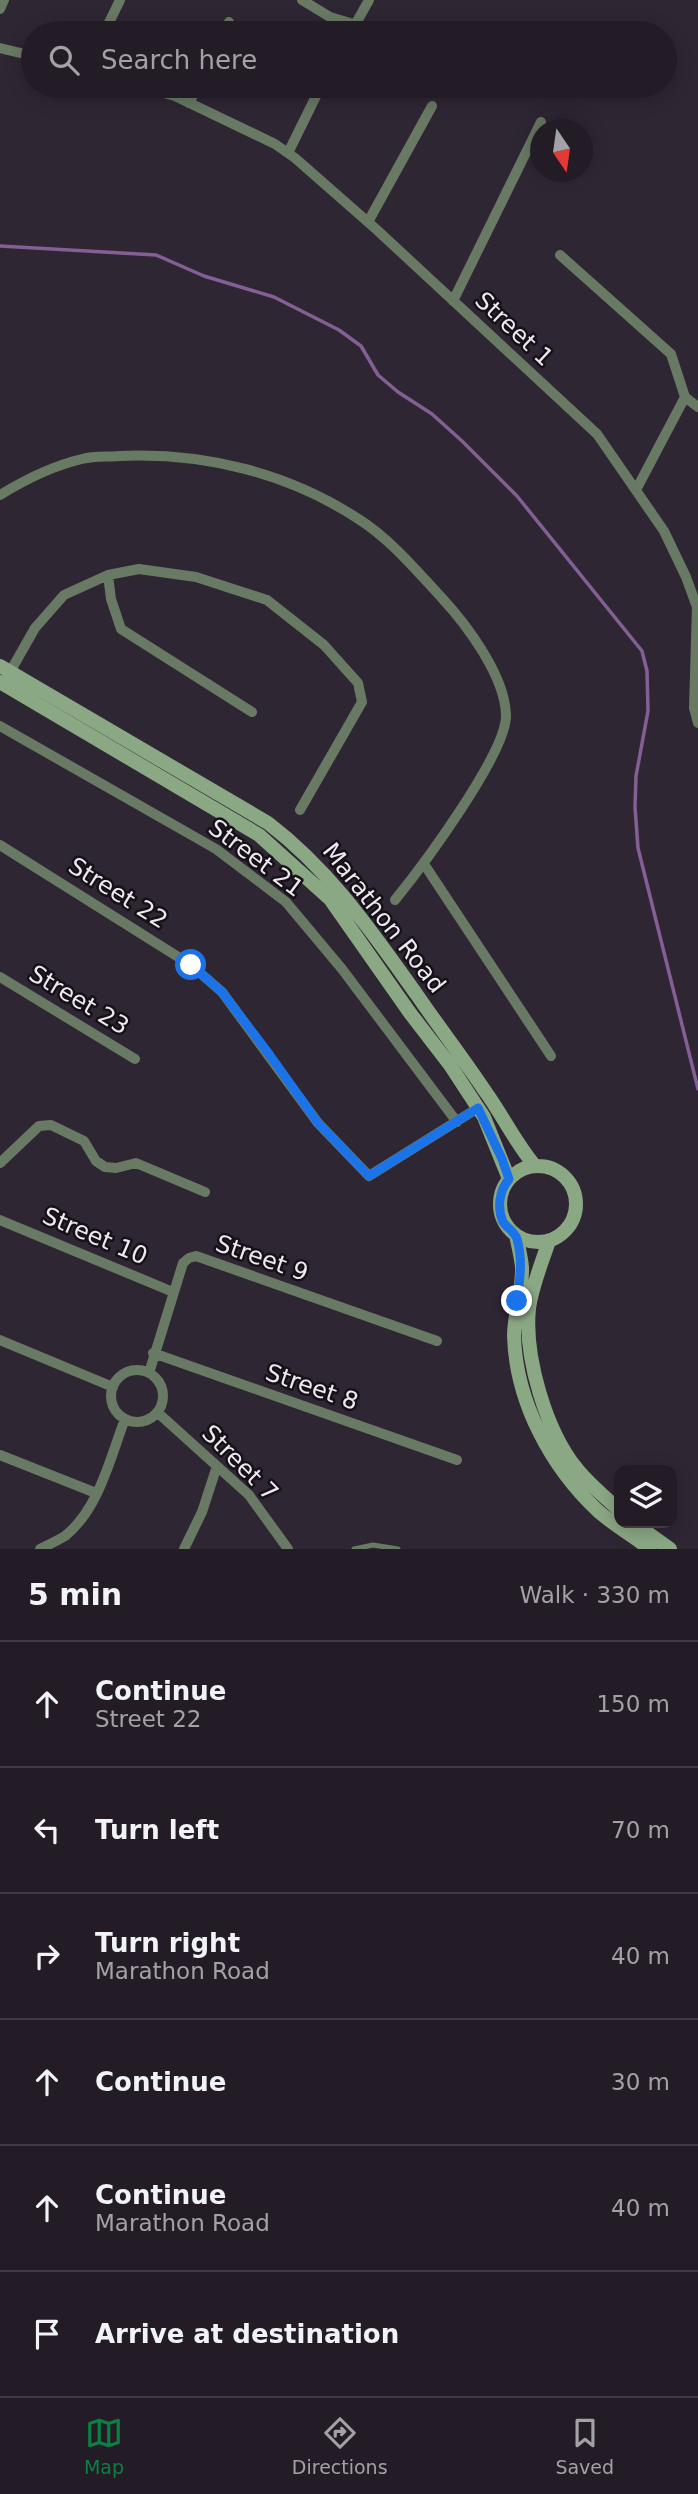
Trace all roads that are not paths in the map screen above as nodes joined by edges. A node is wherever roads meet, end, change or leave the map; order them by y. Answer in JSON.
{"nodes":[{"id":1,"x":4,"y":0,"type":"edge"},
{"id":2,"x":120,"y":0,"type":"edge"},
{"id":3,"x":302,"y":0,"type":"edge"},
{"id":4,"x":369,"y":0,"type":"edge"},
{"id":5,"x":0,"y":9,"type":"edge"},
{"id":6,"x":110,"y":21,"type":"edge"},
{"id":7,"x":342,"y":21,"type":"edge"},
{"id":8,"x":357,"y":21,"type":"edge"},
{"id":9,"x":0,"y":48,"type":"edge"},
{"id":10,"x":21,"y":53,"type":"edge"},
{"id":11,"x":179,"y":98,"type":"edge"},
{"id":12,"x":192,"y":98,"type":"edge"},
{"id":13,"x":315,"y":98,"type":"edge"},
{"id":14,"x":189,"y":103,"type":"junction"},
{"id":15,"x":432,"y":106,"type":"dead end"},
{"id":16,"x":530,"y":144,"type":"edge"},
{"id":17,"x":288,"y":153,"type":"junction"},
{"id":18,"x":368,"y":222,"type":"junction"},
{"id":19,"x":560,"y":254,"type":"dead end"},
{"id":20,"x":453,"y":301,"type":"junction"},
{"id":21,"x":685,"y":397,"type":"junction"},
{"id":22,"x":698,"y":407,"type":"edge"},
{"id":23,"x":636,"y":490,"type":"junction"},
{"id":24,"x":0,"y":495,"type":"edge"},
{"id":25,"x":108,"y":575,"type":"junction"},
{"id":26,"x":3,"y":674,"type":"edge"},
{"id":27,"x":252,"y":712,"type":"dead end"},
{"id":28,"x":698,"y":723,"type":"edge"},
{"id":29,"x":0,"y":726,"type":"edge"},
{"id":30,"x":300,"y":810,"type":"dead end"},
{"id":31,"x":0,"y":845,"type":"edge"},
{"id":32,"x":424,"y":864,"type":"junction"},
{"id":33,"x":395,"y":900,"type":"dead end"},
{"id":34,"x":0,"y":977,"type":"edge"},
{"id":35,"x":551,"y":1056,"type":"dead end"},
{"id":36,"x":135,"y":1059,"type":"dead end"},
{"id":37,"x":478,"y":1108,"type":"junction"},
{"id":38,"x":457,"y":1122,"type":"junction"},
{"id":39,"x":0,"y":1163,"type":"edge"},
{"id":40,"x":535,"y":1166,"type":"junction"},
{"id":41,"x":509,"y":1179,"type":"junction"},
{"id":42,"x":205,"y":1192,"type":"dead end"},
{"id":43,"x":0,"y":1220,"type":"edge"},
{"id":44,"x":516,"y":1235,"type":"junction"},
{"id":45,"x":549,"y":1241,"type":"junction"},
{"id":46,"x":173,"y":1292,"type":"junction"},
{"id":47,"x":0,"y":1340,"type":"edge"},
{"id":48,"x":437,"y":1341,"type":"dead end"},
{"id":49,"x":153,"y":1353,"type":"junction"},
{"id":50,"x":149,"y":1373,"type":"junction"},
{"id":51,"x":113,"y":1387,"type":"junction"},
{"id":52,"x":157,"y":1412,"type":"junction"},
{"id":53,"x":125,"y":1419,"type":"junction"},
{"id":54,"x":0,"y":1455,"type":"edge"},
{"id":55,"x":457,"y":1460,"type":"dead end"},
{"id":56,"x":217,"y":1466,"type":"junction"},
{"id":57,"x":96,"y":1493,"type":"junction"},
{"id":58,"x":614,"y":1505,"type":"edge"},
{"id":59,"x":637,"y":1528,"type":"edge"},
{"id":60,"x":645,"y":1544,"type":"edge"},
{"id":61,"x":40,"y":1549,"type":"edge"},
{"id":62,"x":184,"y":1549,"type":"edge"},
{"id":63,"x":288,"y":1549,"type":"edge"},
{"id":64,"x":354,"y":1549,"type":"edge"},
{"id":65,"x":398,"y":1549,"type":"edge"},
{"id":66,"x":670,"y":1549,"type":"edge"}],
"edges":[{"from":1,"to":5,"type":"street"},
{"from":2,"to":6,"type":"street"},
{"from":3,"to":7,"type":"street"},
{"from":4,"to":8,"type":"street"},
{"from":9,"to":10,"type":"street"},
{"from":11,"to":14,"type":"street","name":"Street 1"},
{"from":12,"to":14,"type":"street"},
{"from":13,"to":17,"type":"street"},
{"from":14,"to":17,"type":"street","name":"Street 1"},
{"from":15,"to":18,"type":"street"},
{"from":16,"to":20,"type":"street"},
{"from":17,"to":18,"type":"street","name":"Street 1"},
{"from":18,"to":20,"type":"street","name":"Street 1"},
{"from":19,"to":21,"type":"street"},
{"from":20,"to":23,"type":"street","name":"Street 1"},
{"from":21,"to":22,"type":"street"},
{"from":21,"to":23,"type":"street"},
{"from":23,"to":28,"type":"street","name":"Street 1"},
{"from":24,"to":32,"type":"street"},
{"from":25,"to":26,"type":"street"},
{"from":25,"to":27,"type":"street"},
{"from":25,"to":30,"type":"street"},
{"from":26,"to":37,"type":"main road","name":"Marathon Road"},
{"from":26,"to":40,"type":"main road","name":"Marathon Road"},
{"from":29,"to":38,"type":"street","name":"Street 21"},
{"from":31,"to":38,"type":"street","name":"Street 22"},
{"from":32,"to":33,"type":"street"},
{"from":32,"to":35,"type":"street"},
{"from":34,"to":36,"type":"street","name":"Street 23"},
{"from":37,"to":38,"type":"street"},
{"from":37,"to":41,"type":"main road","name":"Marathon Road"},
{"from":39,"to":42,"type":"street"},
{"from":40,"to":41,"type":"main road"},
{"from":40,"to":45,"type":"main road"},
{"from":41,"to":44,"type":"main road"},
{"from":43,"to":46,"type":"street","name":"Street 10"},
{"from":44,"to":45,"type":"main road"},
{"from":44,"to":60,"type":"main road"},
{"from":45,"to":58,"type":"main road"},
{"from":46,"to":48,"type":"street","name":"Street 9"},
{"from":46,"to":49,"type":"street","name":"Street 9"},
{"from":47,"to":51,"type":"street"},
{"from":49,"to":50,"type":"street","name":"Street 9"},
{"from":49,"to":55,"type":"street","name":"Street 8"},
{"from":50,"to":51,"type":"street"},
{"from":50,"to":52,"type":"street"},
{"from":51,"to":53,"type":"street"},
{"from":52,"to":53,"type":"street"},
{"from":52,"to":56,"type":"street","name":"Street 7"},
{"from":53,"to":57,"type":"street"},
{"from":54,"to":57,"type":"street"},
{"from":56,"to":62,"type":"street"},
{"from":56,"to":63,"type":"street","name":"Street 7"},
{"from":57,"to":61,"type":"street"},
{"from":59,"to":60,"type":"main road"},
{"from":60,"to":66,"type":"main road"},
{"from":64,"to":65,"type":"lane"}]}
